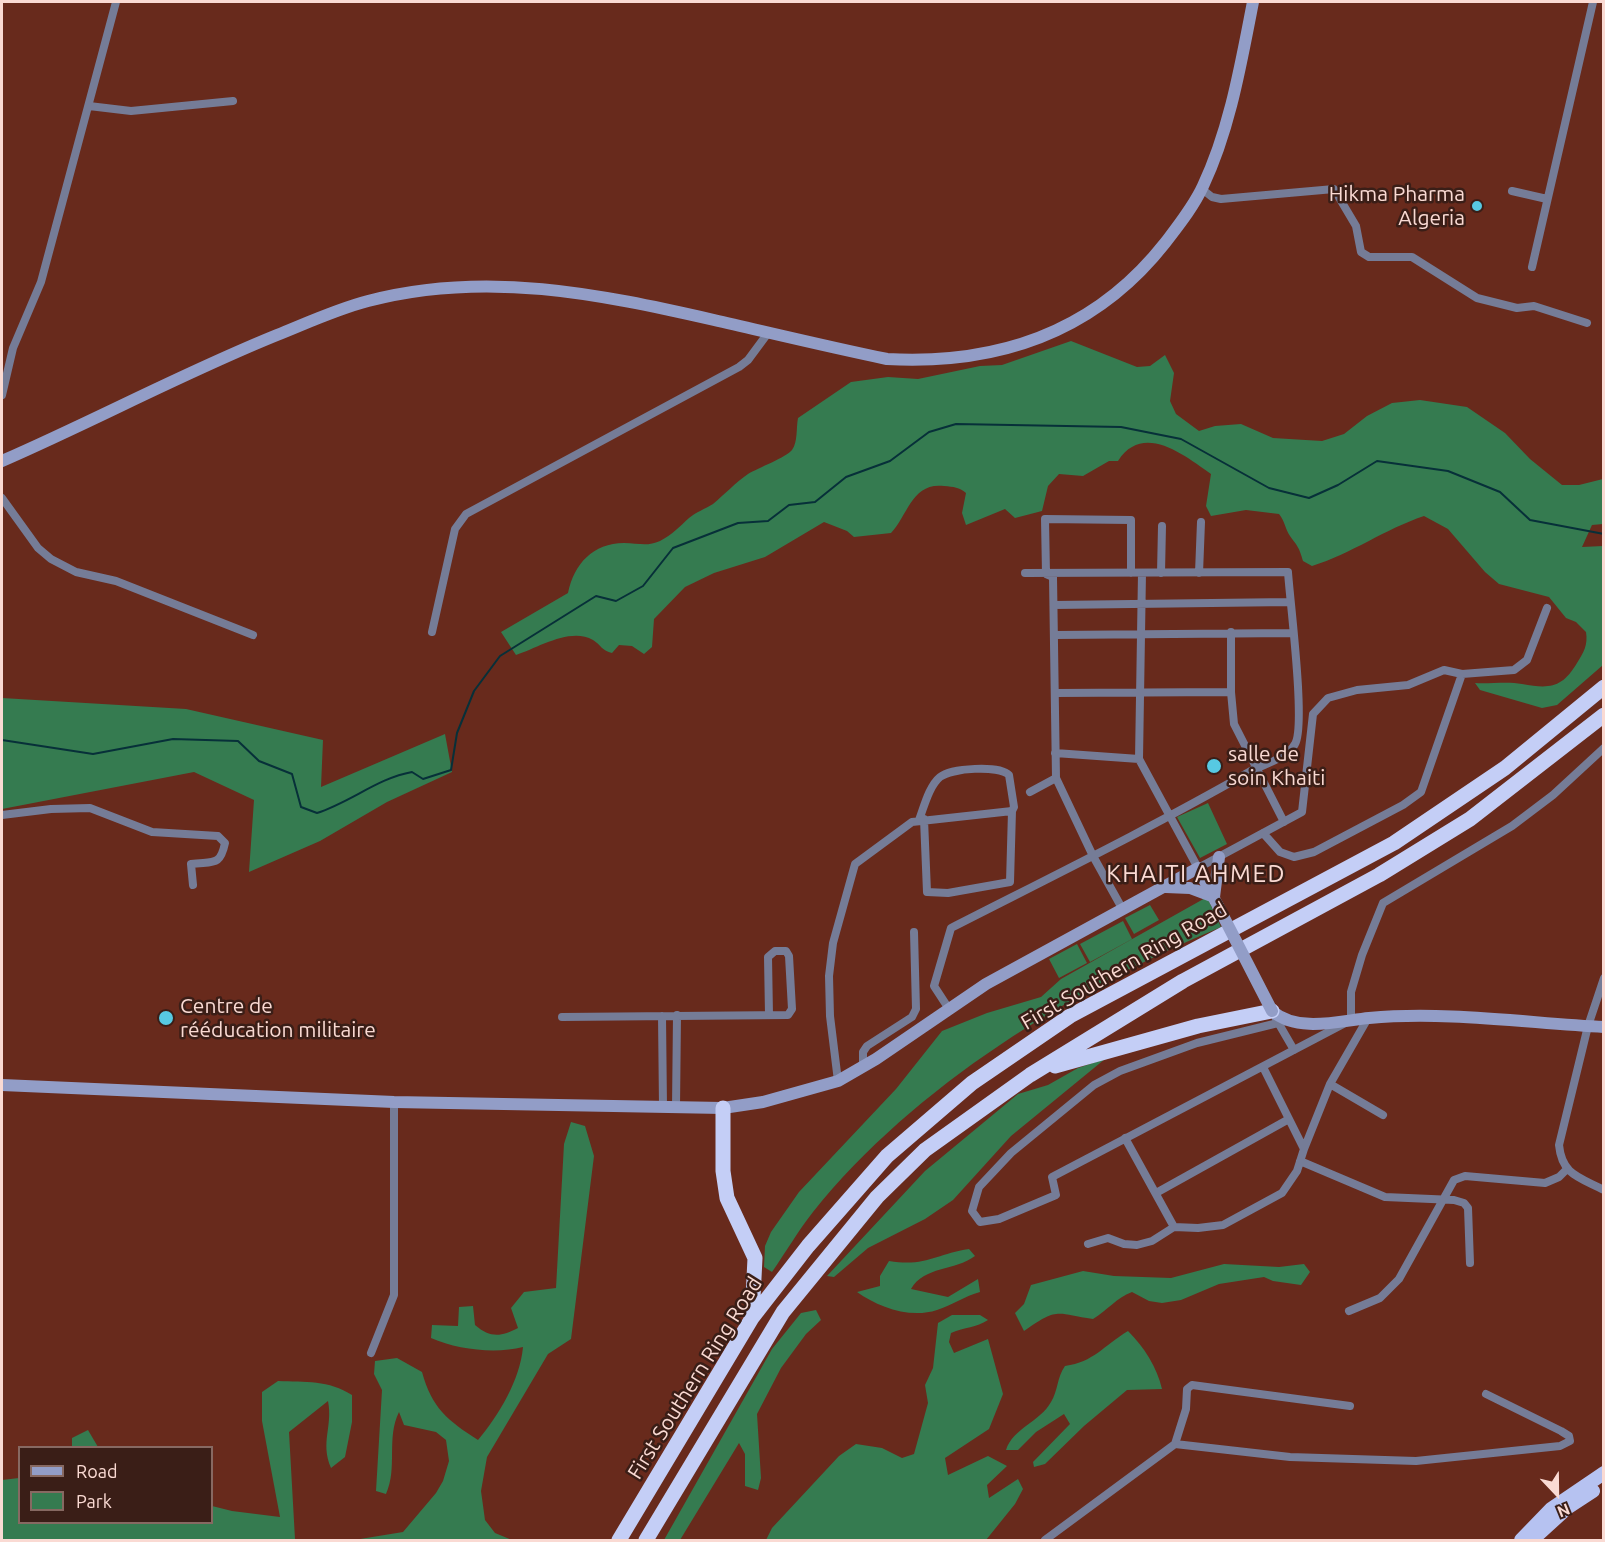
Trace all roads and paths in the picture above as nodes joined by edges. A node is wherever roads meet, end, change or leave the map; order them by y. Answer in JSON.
{"nodes":[{"id":1,"x":116,"y":2,"type":"edge"},
{"id":2,"x":1253,"y":2,"type":"edge"},
{"id":3,"x":1593,"y":2,"type":"edge"},
{"id":4,"x":233,"y":101,"type":"dead end"},
{"id":5,"x":89,"y":106,"type":"junction"},
{"id":6,"x":1202,"y":189,"type":"junction"},
{"id":7,"x":1512,"y":191,"type":"dead end"},
{"id":8,"x":1547,"y":199,"type":"junction"},
{"id":9,"x":1532,"y":267,"type":"dead end"},
{"id":10,"x":1587,"y":323,"type":"dead end"},
{"id":11,"x":768,"y":333,"type":"junction"},
{"id":12,"x":2,"y":395,"type":"edge"},
{"id":13,"x":2,"y":462,"type":"edge"},
{"id":14,"x":2,"y":498,"type":"edge"},
{"id":15,"x":1201,"y":522,"type":"dead end"},
{"id":16,"x":1162,"y":526,"type":"dead end"},
{"id":17,"x":1025,"y":573,"type":"dead end"},
{"id":18,"x":1131,"y":573,"type":"junction"},
{"id":19,"x":1142,"y":573,"type":"junction"},
{"id":20,"x":1161,"y":573,"type":"junction"},
{"id":21,"x":1199,"y":573,"type":"junction"},
{"id":22,"x":1046,"y":574,"type":"junction"},
{"id":23,"x":1140,"y":602,"type":"junction"},
{"id":24,"x":1290,"y":602,"type":"junction"},
{"id":25,"x":1054,"y":605,"type":"junction"},
{"id":26,"x":1547,"y":608,"type":"dead end"},
{"id":27,"x":432,"y":632,"type":"dead end"},
{"id":28,"x":1232,"y":632,"type":"junction"},
{"id":29,"x":1292,"y":633,"type":"junction"},
{"id":30,"x":254,"y":635,"type":"dead end"},
{"id":31,"x":1054,"y":635,"type":"junction"},
{"id":32,"x":1139,"y":636,"type":"junction"},
{"id":33,"x":1462,"y":674,"type":"junction"},
{"id":34,"x":1604,"y":687,"type":"edge"},
{"id":35,"x":1231,"y":692,"type":"junction"},
{"id":36,"x":1055,"y":693,"type":"junction"},
{"id":37,"x":1141,"y":694,"type":"junction"},
{"id":38,"x":1604,"y":715,"type":"edge"},
{"id":39,"x":1604,"y":748,"type":"edge"},
{"id":40,"x":1055,"y":753,"type":"junction"},
{"id":41,"x":1139,"y":759,"type":"junction"},
{"id":42,"x":1255,"y":768,"type":"junction"},
{"id":43,"x":1056,"y":778,"type":"junction"},
{"id":44,"x":1030,"y":792,"type":"dead end"},
{"id":45,"x":1012,"y":811,"type":"junction"},
{"id":46,"x":2,"y":815,"type":"edge"},
{"id":47,"x":1172,"y":816,"type":"junction"},
{"id":48,"x":922,"y":819,"type":"junction"},
{"id":49,"x":1284,"y":822,"type":"junction"},
{"id":50,"x":1263,"y":833,"type":"junction"},
{"id":51,"x":1093,"y":856,"type":"junction"},
{"id":52,"x":1219,"y":857,"type":"junction"},
{"id":53,"x":1198,"y":868,"type":"junction"},
{"id":54,"x":193,"y":885,"type":"dead end"},
{"id":55,"x":1165,"y":887,"type":"junction"},
{"id":56,"x":1216,"y":902,"type":"junction"},
{"id":57,"x":1123,"y":910,"type":"junction"},
{"id":58,"x":914,"y":932,"type":"dead end"},
{"id":59,"x":1604,"y":978,"type":"edge"},
{"id":60,"x":949,"y":1009,"type":"junction"},
{"id":61,"x":677,"y":1015,"type":"junction"},
{"id":62,"x":769,"y":1015,"type":"junction"},
{"id":63,"x":662,"y":1016,"type":"junction"},
{"id":64,"x":562,"y":1017,"type":"dead end"},
{"id":65,"x":1275,"y":1017,"type":"junction"},
{"id":66,"x":1368,"y":1018,"type":"junction"},
{"id":67,"x":1351,"y":1020,"type":"junction"},
{"id":68,"x":1588,"y":1026,"type":"junction"},
{"id":69,"x":1604,"y":1028,"type":"edge"},
{"id":70,"x":1294,"y":1050,"type":"junction"},
{"id":71,"x":863,"y":1067,"type":"junction"},
{"id":72,"x":1263,"y":1067,"type":"junction"},
{"id":73,"x":1030,"y":1075,"type":"junction"},
{"id":74,"x":838,"y":1081,"type":"junction"},
{"id":75,"x":2,"y":1084,"type":"edge"},
{"id":76,"x":1330,"y":1084,"type":"junction"},
{"id":77,"x":394,"y":1102,"type":"junction"},
{"id":78,"x":663,"y":1107,"type":"junction"},
{"id":79,"x":676,"y":1107,"type":"junction"},
{"id":80,"x":723,"y":1108,"type":"junction"},
{"id":81,"x":1383,"y":1115,"type":"dead end"},
{"id":82,"x":1289,"y":1119,"type":"junction"},
{"id":83,"x":1125,"y":1138,"type":"junction"},
{"id":84,"x":1304,"y":1149,"type":"junction"},
{"id":85,"x":1300,"y":1161,"type":"junction"},
{"id":86,"x":1566,"y":1170,"type":"junction"},
{"id":87,"x":1604,"y":1190,"type":"edge"},
{"id":88,"x":1156,"y":1193,"type":"junction"},
{"id":89,"x":1445,"y":1201,"type":"junction"},
{"id":90,"x":1174,"y":1227,"type":"junction"},
{"id":91,"x":1088,"y":1244,"type":"dead end"},
{"id":92,"x":1470,"y":1263,"type":"dead end"},
{"id":93,"x":754,"y":1268,"type":"junction"},
{"id":94,"x":785,"y":1276,"type":"junction"},
{"id":95,"x":1349,"y":1311,"type":"dead end"},
{"id":96,"x":752,"y":1318,"type":"junction"},
{"id":97,"x":371,"y":1353,"type":"dead end"},
{"id":98,"x":1486,"y":1395,"type":"dead end"},
{"id":99,"x":1350,"y":1406,"type":"dead end"},
{"id":100,"x":1175,"y":1444,"type":"junction"},
{"id":101,"x":1604,"y":1473,"type":"edge"},
{"id":102,"x":1604,"y":1484,"type":"edge"},
{"id":103,"x":619,"y":1540,"type":"edge"},
{"id":104,"x":646,"y":1540,"type":"edge"},
{"id":105,"x":1045,"y":1540,"type":"edge"},
{"id":106,"x":1521,"y":1540,"type":"edge"},
{"id":107,"x":1532,"y":1540,"type":"edge"}],
"edges":[{"from":1,"to":5,"type":"street"},
{"from":2,"to":6,"type":"main road"},
{"from":3,"to":8,"type":"street"},
{"from":4,"to":5,"type":"street"},
{"from":5,"to":12,"type":"street"},
{"from":6,"to":10,"type":"street"},
{"from":6,"to":11,"type":"main road"},
{"from":7,"to":8,"type":"street"},
{"from":8,"to":9,"type":"street"},
{"from":11,"to":13,"type":"main road"},
{"from":11,"to":27,"type":"street"},
{"from":14,"to":30,"type":"street"},
{"from":15,"to":21,"type":"street"},
{"from":16,"to":20,"type":"street"},
{"from":17,"to":22,"type":"street"},
{"from":18,"to":19,"type":"street"},
{"from":18,"to":22,"type":"street"},
{"from":18,"to":22,"type":"street"},
{"from":19,"to":20,"type":"street"},
{"from":19,"to":23,"type":"street"},
{"from":20,"to":21,"type":"street"},
{"from":21,"to":24,"type":"street"},
{"from":22,"to":25,"type":"street"},
{"from":23,"to":24,"type":"street"},
{"from":23,"to":25,"type":"street"},
{"from":23,"to":32,"type":"street"},
{"from":24,"to":29,"type":"street"},
{"from":25,"to":31,"type":"street"},
{"from":26,"to":33,"type":"street"},
{"from":28,"to":29,"type":"street"},
{"from":28,"to":32,"type":"street"},
{"from":28,"to":35,"type":"street"},
{"from":29,"to":42,"type":"street"},
{"from":31,"to":32,"type":"street"},
{"from":31,"to":36,"type":"street"},
{"from":32,"to":37,"type":"street"},
{"from":33,"to":49,"type":"street"},
{"from":33,"to":50,"type":"street"},
{"from":34,"to":94,"type":"highway","name":"First Southern Ring Road"},
{"from":35,"to":37,"type":"street"},
{"from":35,"to":42,"type":"street"},
{"from":36,"to":37,"type":"street"},
{"from":36,"to":40,"type":"street"},
{"from":37,"to":41,"type":"street"},
{"from":38,"to":73,"type":"highway","name":"First Southern Ring Road"},
{"from":39,"to":67,"type":"street"},
{"from":40,"to":41,"type":"street"},
{"from":40,"to":43,"type":"street"},
{"from":41,"to":47,"type":"street"},
{"from":42,"to":47,"type":"street"},
{"from":42,"to":49,"type":"street"},
{"from":43,"to":44,"type":"street"},
{"from":43,"to":51,"type":"street"},
{"from":45,"to":48,"type":"street"},
{"from":45,"to":48,"type":"street"},
{"from":45,"to":48,"type":"street"},
{"from":46,"to":54,"type":"street"},
{"from":47,"to":51,"type":"street"},
{"from":47,"to":53,"type":"street"},
{"from":48,"to":74,"type":"street"},
{"from":49,"to":50,"type":"street"},
{"from":50,"to":52,"type":"street"},
{"from":51,"to":57,"type":"street"},
{"from":51,"to":60,"type":"street"},
{"from":52,"to":53,"type":"street"},
{"from":52,"to":56,"type":"main road"},
{"from":53,"to":55,"type":"main road"},
{"from":53,"to":56,"type":"main road"},
{"from":55,"to":56,"type":"main road"},
{"from":55,"to":57,"type":"main road"},
{"from":56,"to":65,"type":"main road","bridge":true},
{"from":57,"to":60,"type":"main road"},
{"from":58,"to":71,"type":"street"},
{"from":59,"to":68,"type":"street"},
{"from":60,"to":71,"type":"main road"},
{"from":61,"to":62,"type":"street"},
{"from":61,"to":63,"type":"street"},
{"from":61,"to":79,"type":"street"},
{"from":62,"to":62,"type":"street"},
{"from":63,"to":64,"type":"street"},
{"from":63,"to":78,"type":"street"},
{"from":65,"to":67,"type":"main road"},
{"from":65,"to":70,"type":"street"},
{"from":65,"to":73,"type":"highway"},
{"from":65,"to":83,"type":"street"},
{"from":66,"to":67,"type":"main road"},
{"from":66,"to":68,"type":"main road"},
{"from":66,"to":76,"type":"street"},
{"from":67,"to":70,"type":"street"},
{"from":68,"to":69,"type":"main road"},
{"from":68,"to":86,"type":"street"},
{"from":70,"to":72,"type":"street"},
{"from":71,"to":74,"type":"main road"},
{"from":72,"to":82,"type":"street"},
{"from":72,"to":83,"type":"street"},
{"from":73,"to":104,"type":"highway","name":"First Southern Ring Road"},
{"from":74,"to":80,"type":"main road"},
{"from":75,"to":77,"type":"main road"},
{"from":76,"to":81,"type":"street"},
{"from":76,"to":84,"type":"street"},
{"from":77,"to":78,"type":"main road"},
{"from":77,"to":97,"type":"street"},
{"from":78,"to":79,"type":"main road"},
{"from":79,"to":80,"type":"main road"},
{"from":80,"to":93,"type":"highway"},
{"from":82,"to":84,"type":"street"},
{"from":82,"to":88,"type":"street"},
{"from":83,"to":88,"type":"street"},
{"from":84,"to":85,"type":"street"},
{"from":85,"to":89,"type":"street"},
{"from":85,"to":90,"type":"street"},
{"from":86,"to":87,"type":"street"},
{"from":86,"to":89,"type":"street"},
{"from":88,"to":90,"type":"street"},
{"from":89,"to":92,"type":"street"},
{"from":89,"to":95,"type":"street"},
{"from":90,"to":91,"type":"street"},
{"from":93,"to":94,"type":"highway"},
{"from":93,"to":96,"type":"highway"},
{"from":94,"to":96,"type":"highway","name":"First Southern Ring Road"},
{"from":96,"to":103,"type":"highway","name":"First Southern Ring Road"},
{"from":98,"to":100,"type":"street"},
{"from":99,"to":100,"type":"street"},
{"from":100,"to":105,"type":"street"},
{"from":101,"to":106,"type":"highway"},
{"from":102,"to":107,"type":"highway"}]}
